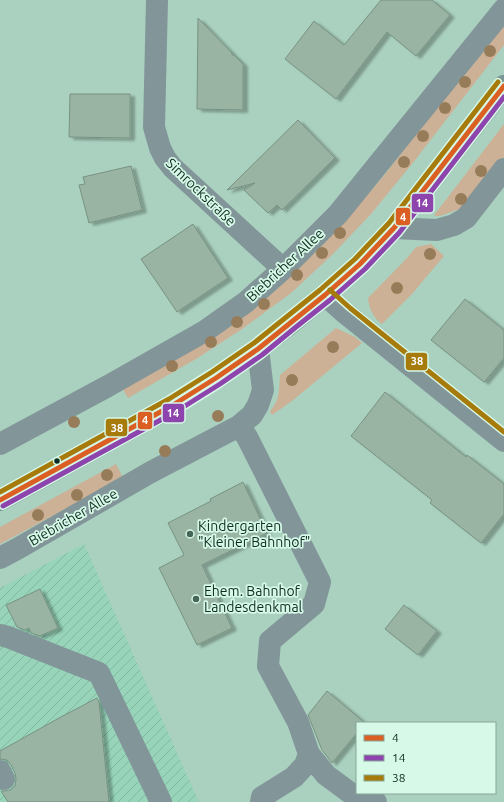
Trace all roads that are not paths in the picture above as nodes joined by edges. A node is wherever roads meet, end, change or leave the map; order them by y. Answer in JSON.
{"nodes":[{"id":1,"x":157,"y":0,"type":"edge"},
{"id":2,"x":504,"y":9,"type":"edge"},
{"id":3,"x":504,"y":86,"type":"edge"},
{"id":4,"x":504,"y":169,"type":"edge"},
{"id":5,"x":394,"y":228,"type":"junction"},
{"id":6,"x":283,"y":269,"type":"junction"},
{"id":7,"x":325,"y":295,"type":"junction"},
{"id":8,"x":258,"y":349,"type":"junction"},
{"id":9,"x":238,"y":426,"type":"junction"},
{"id":10,"x":504,"y":441,"type":"edge"},
{"id":11,"x":0,"y":444,"type":"edge"},
{"id":12,"x":0,"y":500,"type":"edge"},
{"id":13,"x":8,"y":553,"type":"edge"},
{"id":14,"x":0,"y":635,"type":"edge"},
{"id":15,"x":309,"y":754,"type":"junction"},
{"id":16,"x":161,"y":802,"type":"edge"},
{"id":17,"x":261,"y":802,"type":"edge"},
{"id":18,"x":376,"y":802,"type":"edge"}],
"edges":[{"from":1,"to":6,"type":"street","name":"Simrockstraße"},
{"from":2,"to":6,"type":"street","name":"Biebricher Allee"},
{"from":3,"to":5,"type":"main road"},
{"from":4,"to":5,"type":"street"},
{"from":5,"to":7,"type":"main road"},
{"from":6,"to":11,"type":"street","name":"Biebricher Allee"},
{"from":7,"to":8,"type":"main road"},
{"from":7,"to":10,"type":"street"},
{"from":8,"to":9,"type":"street","name":"Biebricher Allee"},
{"from":8,"to":12,"type":"main road"},
{"from":9,"to":13,"type":"street","name":"Biebricher Allee"},
{"from":9,"to":15,"type":"street"},
{"from":14,"to":16,"type":"street"},
{"from":15,"to":17,"type":"street"},
{"from":15,"to":18,"type":"street"}]}
